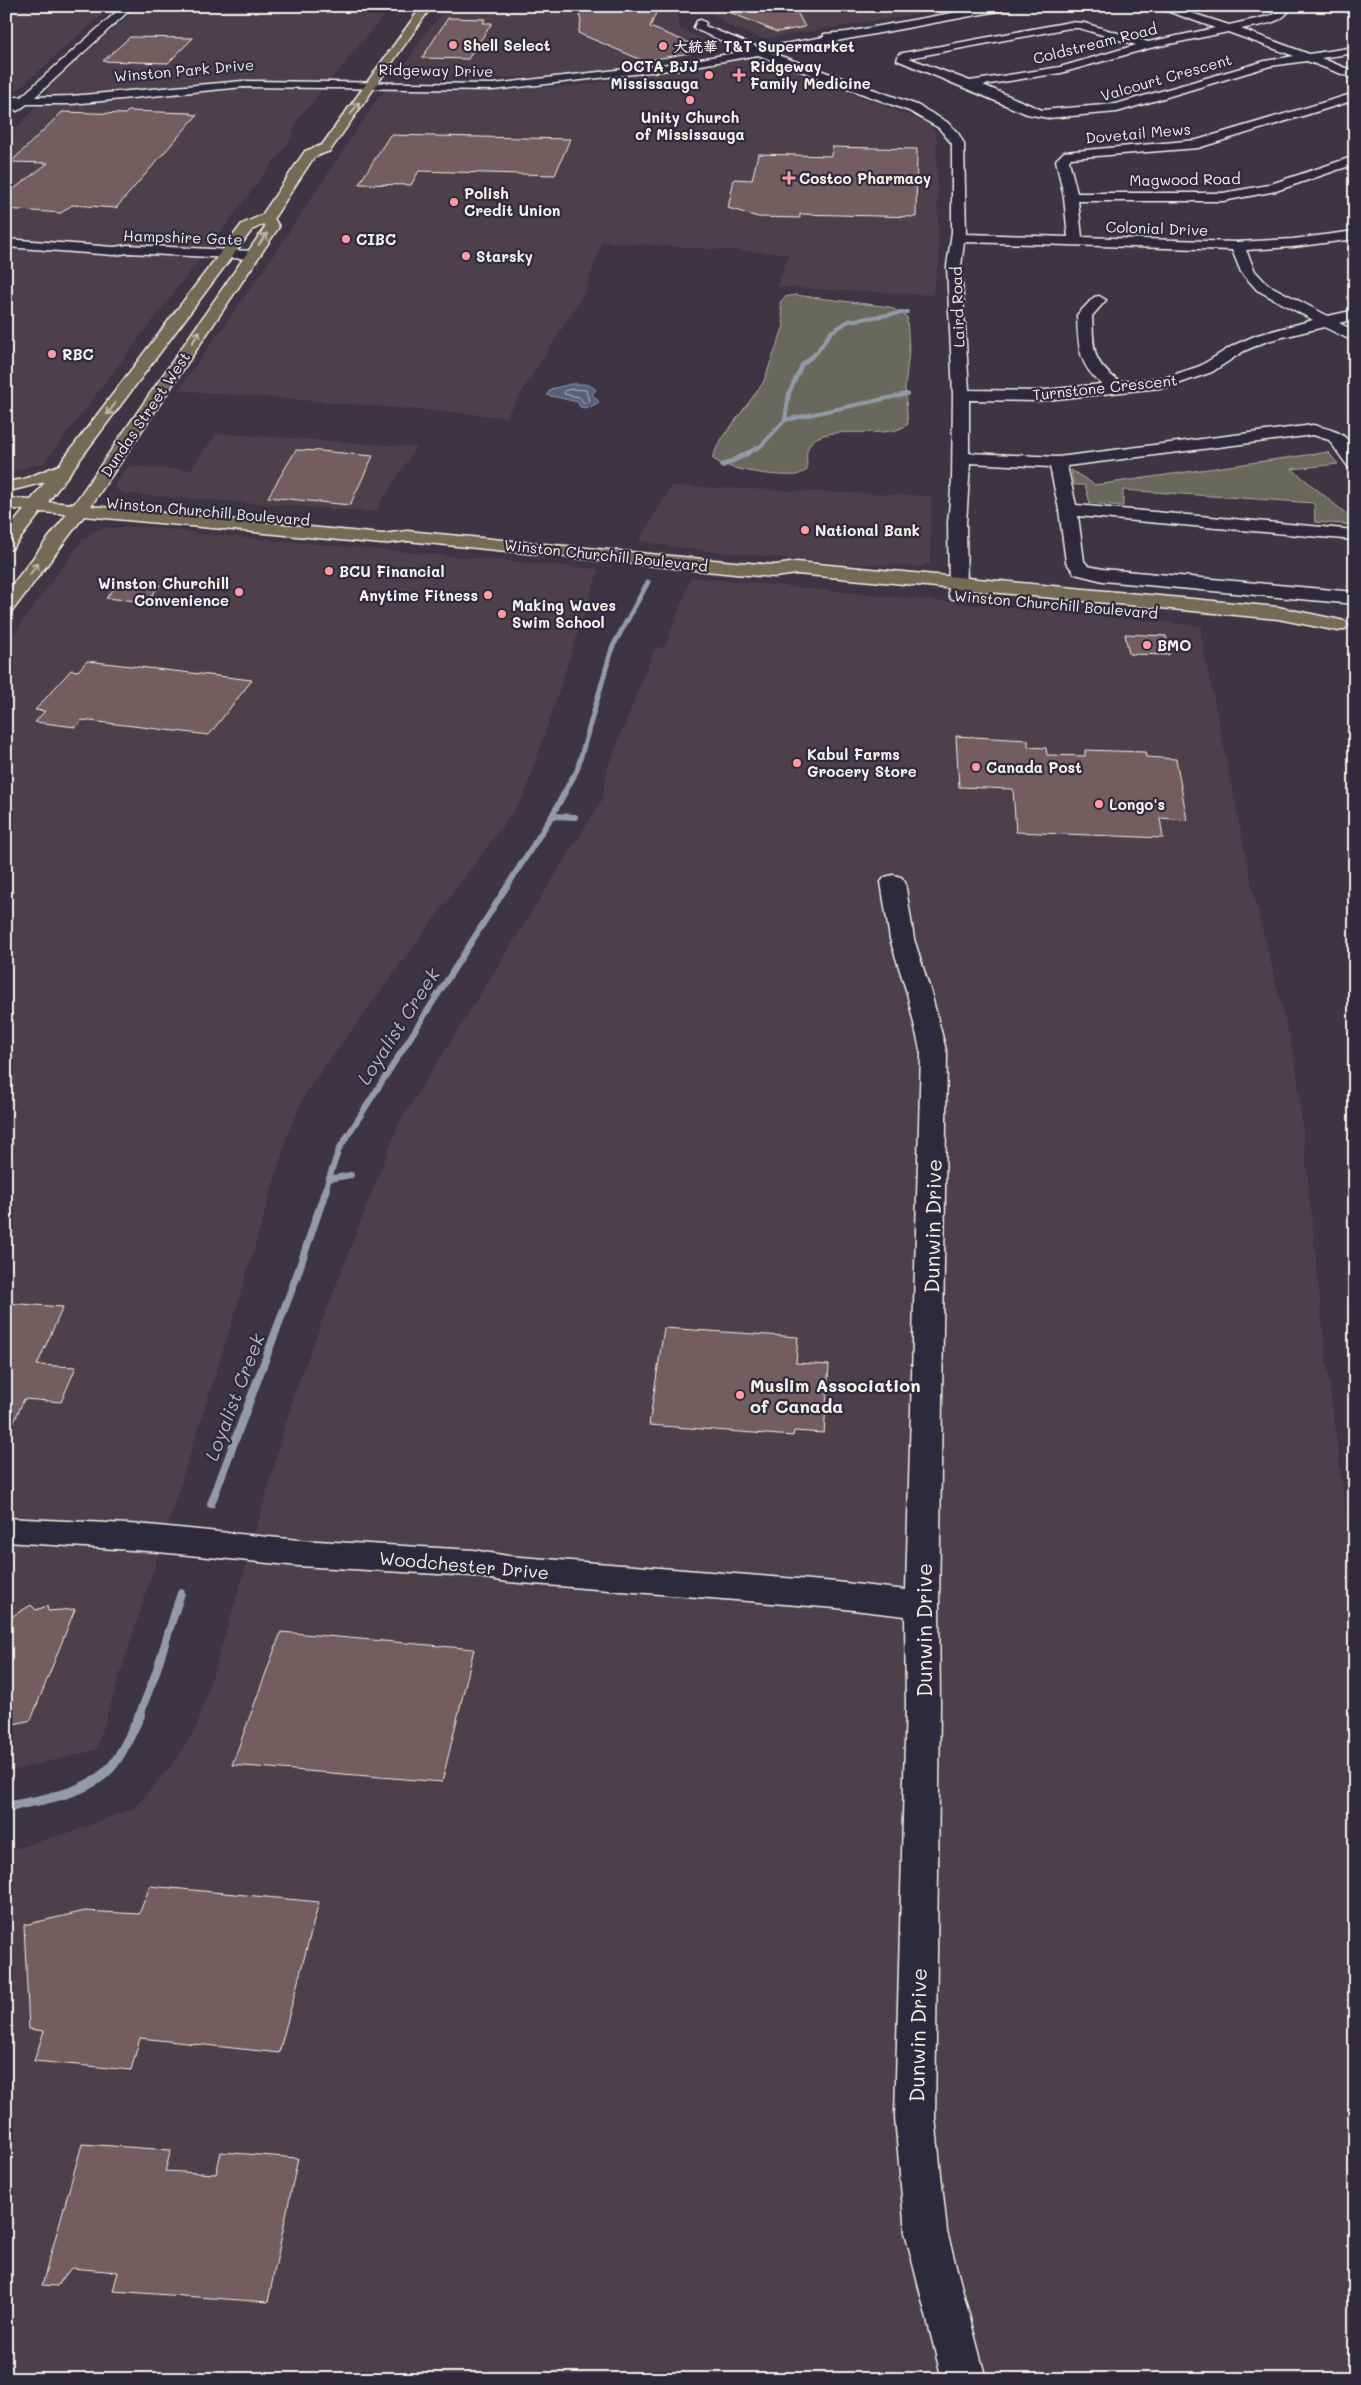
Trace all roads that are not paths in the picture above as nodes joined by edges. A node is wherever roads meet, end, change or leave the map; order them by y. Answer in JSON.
{"nodes":[{"id":1,"x":129,"y":6,"type":"edge"},
{"id":2,"x":428,"y":6,"type":"edge"},
{"id":3,"x":1009,"y":6,"type":"edge"},
{"id":4,"x":1158,"y":6,"type":"edge"},
{"id":5,"x":1284,"y":6,"type":"edge"},
{"id":6,"x":697,"y":21,"type":"dead end"},
{"id":7,"x":1229,"y":28,"type":"junction"},
{"id":8,"x":1148,"y":46,"type":"junction"},
{"id":9,"x":758,"y":50,"type":"junction"},
{"id":10,"x":1355,"y":50,"type":"edge"},
{"id":11,"x":1311,"y":57,"type":"junction"},
{"id":12,"x":1355,"y":76,"type":"edge"},
{"id":13,"x":362,"y":81,"type":"junction"},
{"id":14,"x":968,"y":84,"type":"junction"},
{"id":15,"x":342,"y":95,"type":"dead end"},
{"id":16,"x":1355,"y":96,"type":"edge"},
{"id":17,"x":6,"y":100,"type":"edge"},
{"id":18,"x":25,"y":100,"type":"junction"},
{"id":19,"x":6,"y":116,"type":"edge"},
{"id":20,"x":1355,"y":160,"type":"edge"},
{"id":21,"x":1071,"y":197,"type":"junction"},
{"id":22,"x":267,"y":218,"type":"junction"},
{"id":23,"x":1355,"y":235,"type":"edge"},
{"id":24,"x":958,"y":238,"type":"junction"},
{"id":25,"x":1074,"y":241,"type":"junction"},
{"id":26,"x":6,"y":244,"type":"edge"},
{"id":27,"x":1236,"y":246,"type":"junction"},
{"id":28,"x":224,"y":256,"type":"junction"},
{"id":29,"x":250,"y":258,"type":"junction"},
{"id":30,"x":1100,"y":300,"type":"dead end"},
{"id":31,"x":1355,"y":314,"type":"edge"},
{"id":32,"x":1324,"y":322,"type":"junction"},
{"id":33,"x":1355,"y":337,"type":"edge"},
{"id":34,"x":1116,"y":388,"type":"junction"},
{"id":35,"x":961,"y":395,"type":"junction"},
{"id":36,"x":961,"y":458,"type":"junction"},
{"id":37,"x":1058,"y":462,"type":"junction"},
{"id":38,"x":1355,"y":464,"type":"edge"},
{"id":39,"x":67,"y":467,"type":"junction"},
{"id":40,"x":6,"y":487,"type":"edge"},
{"id":41,"x":6,"y":492,"type":"edge"},
{"id":42,"x":40,"y":501,"type":"junction"},
{"id":43,"x":6,"y":503,"type":"edge"},
{"id":44,"x":83,"y":505,"type":"junction"},
{"id":45,"x":1068,"y":510,"type":"junction"},
{"id":46,"x":6,"y":514,"type":"edge"},
{"id":47,"x":148,"y":516,"type":"junction"},
{"id":48,"x":20,"y":528,"type":"junction"},
{"id":49,"x":1355,"y":535,"type":"edge"},
{"id":50,"x":407,"y":536,"type":"junction"},
{"id":51,"x":57,"y":539,"type":"junction"},
{"id":52,"x":6,"y":545,"type":"edge"},
{"id":53,"x":958,"y":589,"type":"junction"},
{"id":54,"x":1355,"y":598,"type":"edge"},
{"id":55,"x":6,"y":606,"type":"edge"},
{"id":56,"x":1347,"y":625,"type":"edge"},
{"id":57,"x":893,"y":882,"type":"dead end"},
{"id":58,"x":6,"y":1530,"type":"edge"},
{"id":59,"x":922,"y":1605,"type":"junction"},
{"id":60,"x":964,"y":2379,"type":"edge"}],
"edges":[{"from":1,"to":18,"type":"street"},
{"from":2,"to":13,"type":"main road","name":"Dundas Street West"},
{"from":3,"to":9,"type":"street","name":"Ridgeway Drive"},
{"from":4,"to":7,"type":"street"},
{"from":5,"to":7,"type":"street","name":"Coldstream Road"},
{"from":6,"to":9,"type":"street","name":"Laird Road"},
{"from":7,"to":8,"type":"street","name":"Coldstream Road"},
{"from":7,"to":11,"type":"street"},
{"from":8,"to":14,"type":"street","name":"Coldstream Road"},
{"from":8,"to":14,"type":"street","name":"Valcourt Crescent"},
{"from":9,"to":13,"type":"street","name":"Ridgeway Drive"},
{"from":9,"to":24,"type":"street","name":"Laird Road"},
{"from":10,"to":11,"type":"street","name":"Valcourt Crescent"},
{"from":11,"to":12,"type":"street"},
{"from":11,"to":14,"type":"street","name":"Valcourt Crescent"},
{"from":13,"to":15,"type":"main road","name":"Dundas Street West"},
{"from":13,"to":18,"type":"street","name":"Winston Park Drive"},
{"from":22,"to":13,"type":"main road","name":"Dundas Street West","one_way":true},
{"from":16,"to":21,"type":"street","name":"Dovetail Mews"},
{"from":17,"to":18,"type":"street","name":"Winston Park Drive"},
{"from":18,"to":19,"type":"street"},
{"from":20,"to":21,"type":"street","name":"Magwood Road"},
{"from":21,"to":25,"type":"street","name":"Dovetail Mews"},
{"from":22,"to":28,"type":"main road","name":"Dundas Street West"},
{"from":29,"to":22,"type":"main road","name":"Dundas Street West","one_way":true},
{"from":23,"to":27,"type":"street","name":"Colonial Drive"},
{"from":24,"to":25,"type":"street","name":"Colonial Drive"},
{"from":24,"to":35,"type":"street","name":"Laird Road"},
{"from":25,"to":27,"type":"street","name":"Colonial Drive"},
{"from":26,"to":28,"type":"street","name":"Hampshire Gate"},
{"from":27,"to":32,"type":"street"},
{"from":28,"to":29,"type":"street","name":"Hampshire Gate"},
{"from":28,"to":39,"type":"main road","name":"Dundas Street West","one_way":true},
{"from":44,"to":29,"type":"main road","name":"Dundas Street West","one_way":true},
{"from":30,"to":34,"type":"street"},
{"from":31,"to":32,"type":"street","name":"Turnstone Crescent"},
{"from":32,"to":33,"type":"street"},
{"from":32,"to":34,"type":"street","name":"Turnstone Crescent"},
{"from":34,"to":35,"type":"street","name":"Turnstone Crescent"},
{"from":35,"to":36,"type":"street","name":"Laird Road"},
{"from":36,"to":37,"type":"street"},
{"from":36,"to":53,"type":"street","name":"Laird Road"},
{"from":37,"to":38,"type":"street"},
{"from":37,"to":45,"type":"street"},
{"from":39,"to":40,"type":"main road"},
{"from":39,"to":42,"type":"main road","name":"Dundas Street West"},
{"from":41,"to":42,"type":"main road","name":"Winston Churchill Boulevard"},
{"from":42,"to":43,"type":"main road","name":"Winston Churchill Boulevard"},
{"from":42,"to":44,"type":"main road","name":"Winston Churchill Boulevard"},
{"from":42,"to":48,"type":"main road","name":"Dundas Street West"},
{"from":44,"to":47,"type":"main road","name":"Winston Churchill Boulevard"},
{"from":44,"to":50,"type":"main road","name":"Winston Churchill Boulevard"},
{"from":44,"to":51,"type":"main road","name":"Dundas Street West"},
{"from":45,"to":49,"type":"street"},
{"from":45,"to":54,"type":"street"},
{"from":46,"to":48,"type":"main road"},
{"from":47,"to":50,"type":"main road","name":"Winston Churchill Boulevard"},
{"from":47,"to":51,"type":"main road"},
{"from":48,"to":52,"type":"main road","name":"Dundas Street West"},
{"from":50,"to":53,"type":"main road","name":"Winston Churchill Boulevard"},
{"from":55,"to":51,"type":"main road","name":"Dundas Street West","one_way":true},
{"from":53,"to":56,"type":"main road","name":"Winston Churchill Boulevard"},
{"from":57,"to":59,"type":"street","name":"Dunwin Drive"},
{"from":58,"to":59,"type":"street","name":"Woodchester Drive"},
{"from":59,"to":60,"type":"street","name":"Dunwin Drive"}]}
